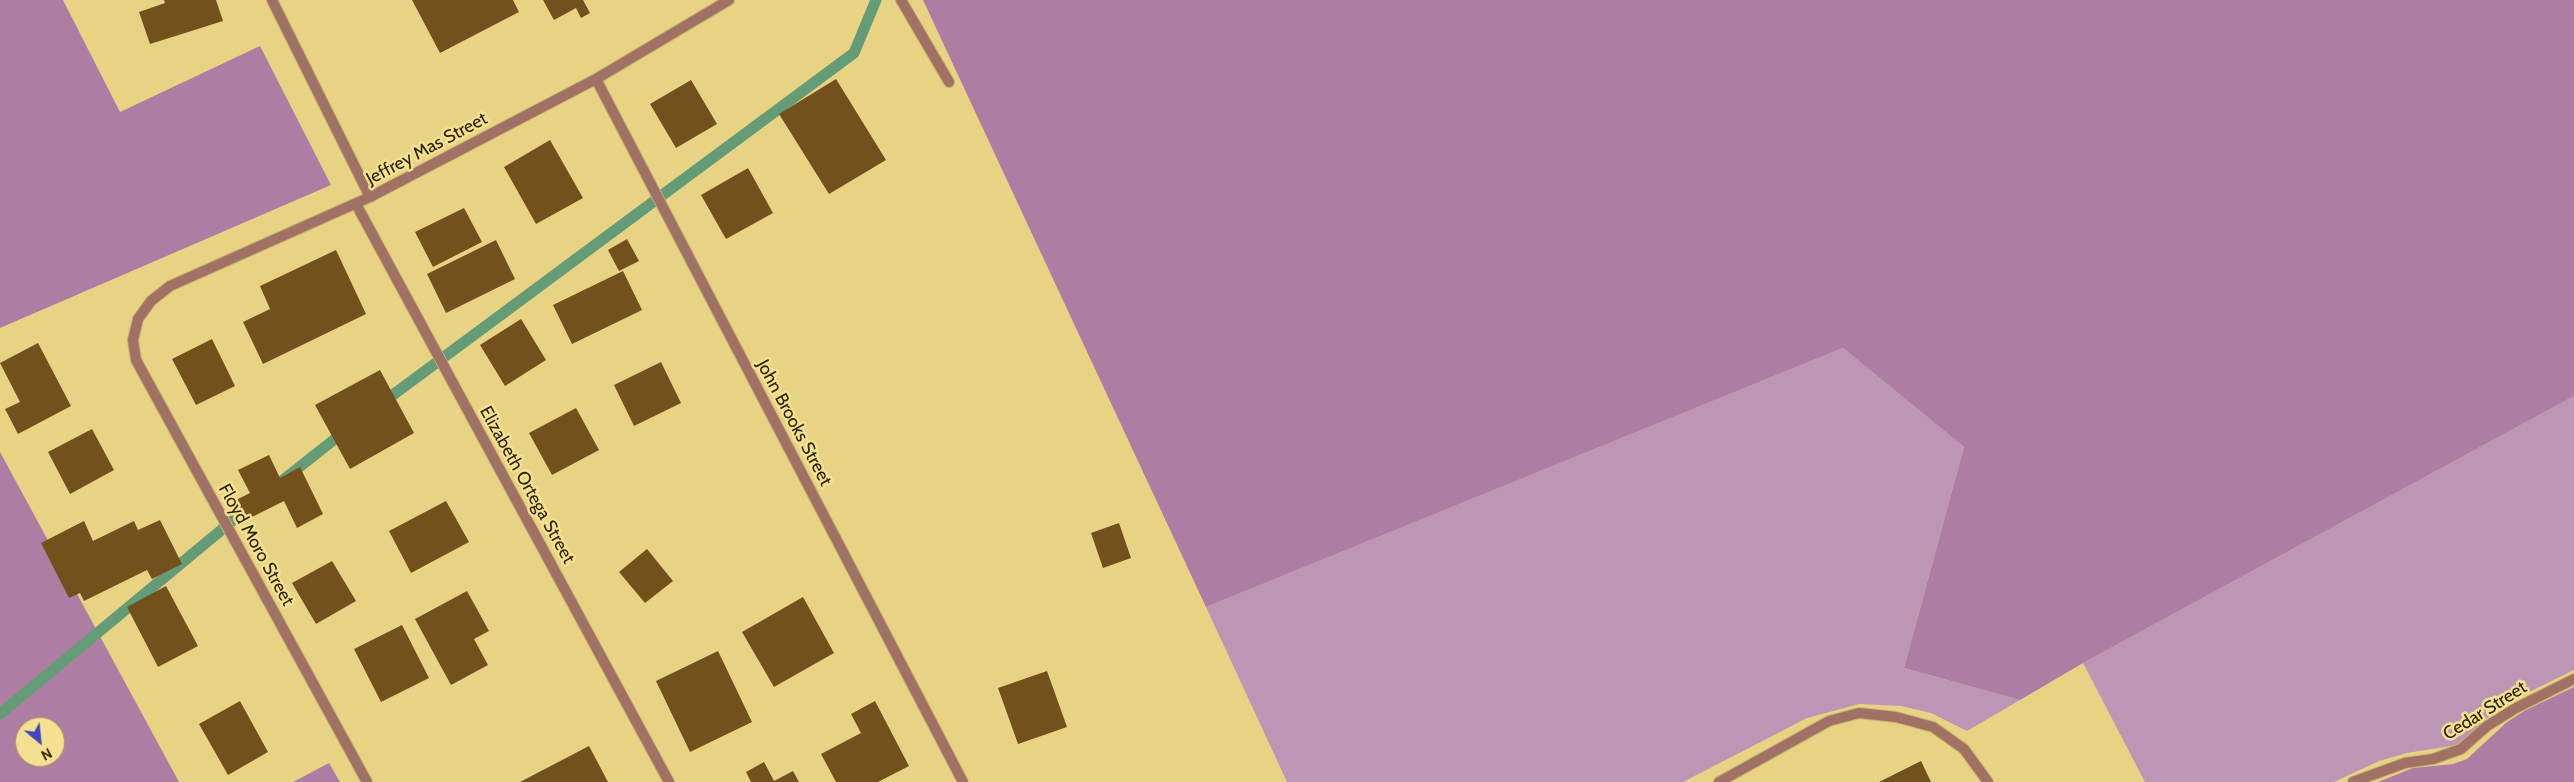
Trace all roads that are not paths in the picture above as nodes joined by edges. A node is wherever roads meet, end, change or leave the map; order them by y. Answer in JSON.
{"nodes":[{"id":1,"x":272,"y":0,"type":"edge"},
{"id":2,"x":729,"y":0,"type":"edge"},
{"id":3,"x":901,"y":0,"type":"edge"},
{"id":4,"x":596,"y":79,"type":"junction"},
{"id":5,"x":949,"y":82,"type":"dead end"},
{"id":6,"x":370,"y":197,"type":"junction"},
{"id":7,"x":356,"y":204,"type":"junction"},
{"id":8,"x":138,"y":319,"type":"joint"},
{"id":9,"x":2574,"y":679,"type":"edge"},
{"id":10,"x":367,"y":782,"type":"edge"},
{"id":11,"x":670,"y":782,"type":"edge"},
{"id":12,"x":963,"y":782,"type":"edge"},
{"id":13,"x":1719,"y":782,"type":"edge"},
{"id":14,"x":1988,"y":782,"type":"edge"},
{"id":15,"x":2353,"y":782,"type":"edge"}],
"edges":[{"from":1,"to":6,"type":"street"},
{"from":2,"to":4,"type":"street","name":"Jeffrey Mas Street"},
{"from":3,"to":5,"type":"street"},
{"from":4,"to":6,"type":"street","name":"Jeffrey Mas Street"},
{"from":4,"to":12,"type":"street","name":"John Brooks Street"},
{"from":6,"to":7,"type":"street","name":"Jeffrey Mas Street"},
{"from":7,"to":8,"type":"street","name":"Jeffrey Mas Street"},
{"from":7,"to":11,"type":"street","name":"Elizabeth Ortega Street"},
{"from":8,"to":10,"type":"street","name":"Floyd Moro Street"},
{"from":9,"to":15,"type":"street","name":"Cedar Street"},
{"from":13,"to":14,"type":"street"}]}
